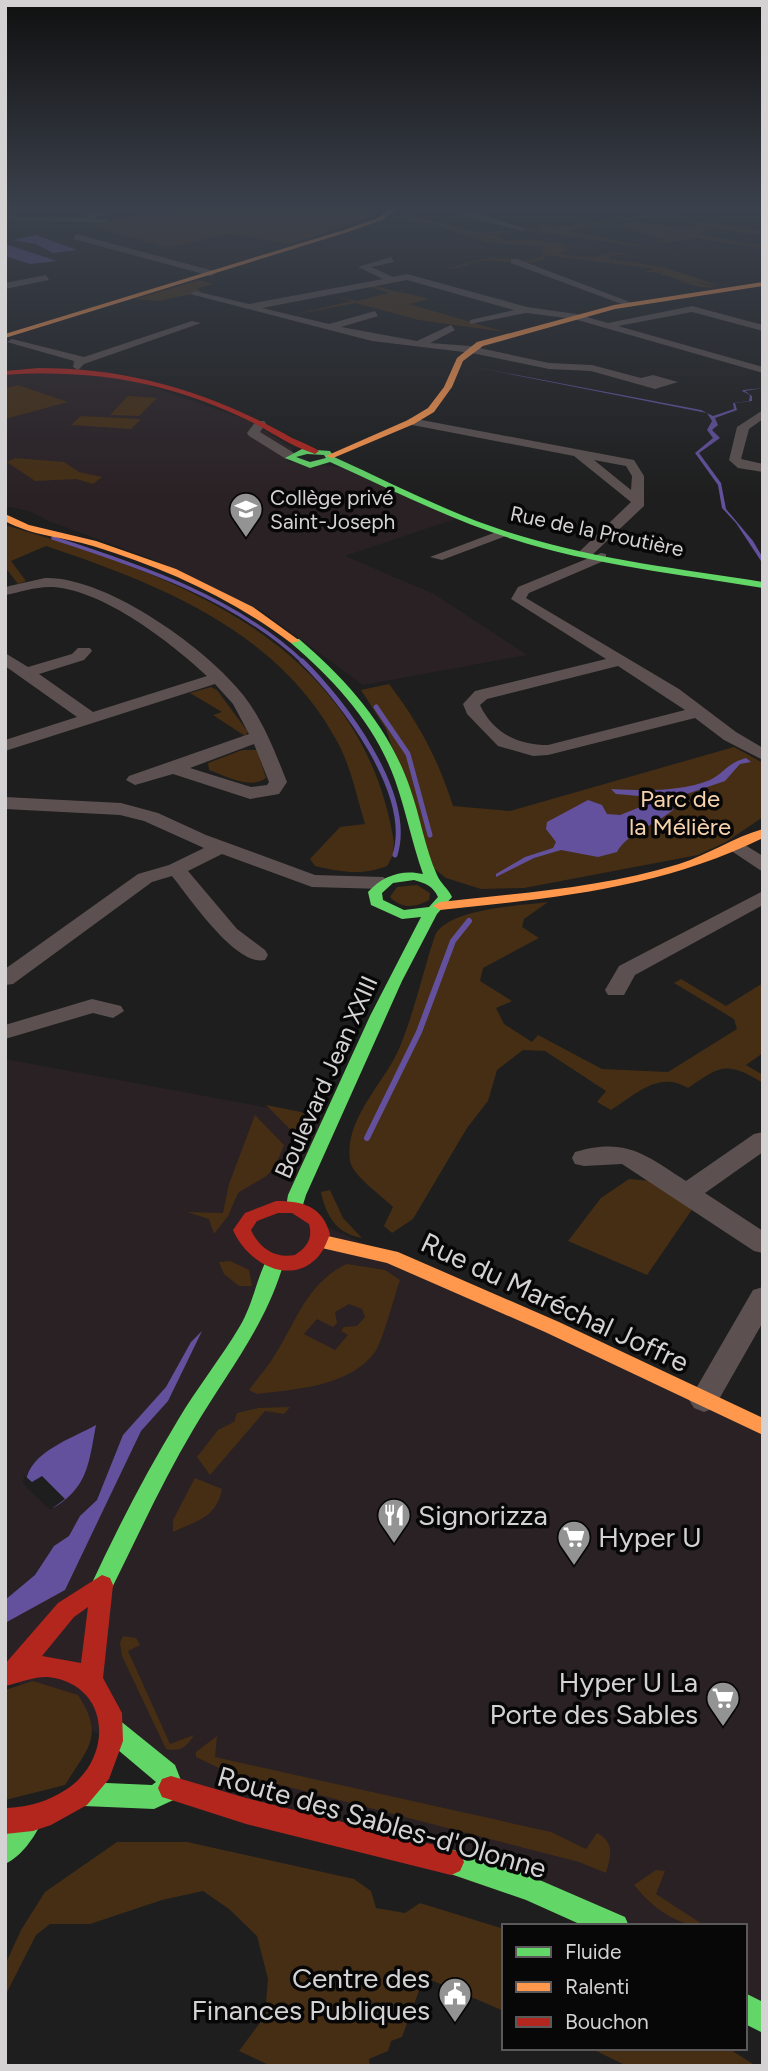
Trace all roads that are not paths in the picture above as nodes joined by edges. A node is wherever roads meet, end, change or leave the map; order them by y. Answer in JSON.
{"nodes":[{"id":1,"x":117,"y":304,"type":"edge"},
{"id":2,"x":236,"y":304,"type":"edge"},
{"id":3,"x":266,"y":304,"type":"edge"},
{"id":4,"x":504,"y":304,"type":"edge"},
{"id":5,"x":630,"y":304,"type":"edge"},
{"id":6,"x":250,"y":307,"type":"junction"},
{"id":7,"x":526,"y":310,"type":"junction"},
{"id":8,"x":375,"y":314,"type":"dead end"},
{"id":9,"x":573,"y":317,"type":"junction"},
{"id":10,"x":474,"y":322,"type":"dead end"},
{"id":11,"x":196,"y":323,"type":"dead end"},
{"id":12,"x":609,"y":325,"type":"junction"},
{"id":13,"x":328,"y":327,"type":"junction"},
{"id":14,"x":450,"y":328,"type":"dead end"},
{"id":15,"x":763,"y":328,"type":"edge"},
{"id":16,"x":9,"y":339,"type":"edge"},
{"id":17,"x":419,"y":344,"type":"junction"},
{"id":18,"x":469,"y":350,"type":"junction"},
{"id":19,"x":763,"y":359,"type":"edge"},
{"id":20,"x":80,"y":364,"type":"junction"},
{"id":21,"x":742,"y":364,"type":"junction"},
{"id":22,"x":763,"y":370,"type":"edge"},
{"id":23,"x":5,"y":373,"type":"edge"},
{"id":24,"x":644,"y":381,"type":"dead end"},
{"id":25,"x":763,"y":413,"type":"edge"},
{"id":26,"x":411,"y":422,"type":"junction"},
{"id":27,"x":743,"y":427,"type":"junction"},
{"id":28,"x":763,"y":429,"type":"edge"},
{"id":29,"x":579,"y":453,"type":"junction"},
{"id":30,"x":325,"y":455,"type":"junction"},
{"id":31,"x":763,"y":468,"type":"edge"},
{"id":32,"x":636,"y":500,"type":"junction"},
{"id":33,"x":9,"y":516,"type":"edge"},
{"id":34,"x":65,"y":534,"type":"junction"},
{"id":35,"x":504,"y":534,"type":"junction"},
{"id":36,"x":593,"y":555,"type":"junction"},
{"id":37,"x":437,"y":556,"type":"dead end"},
{"id":38,"x":763,"y":585,"type":"edge"},
{"id":39,"x":5,"y":592,"type":"edge"},
{"id":40,"x":84,"y":651,"type":"dead end"},
{"id":41,"x":5,"y":658,"type":"edge"},
{"id":42,"x":620,"y":661,"type":"junction"},
{"id":43,"x":26,"y":673,"type":"junction"},
{"id":44,"x":216,"y":678,"type":"junction"},
{"id":45,"x":699,"y":712,"type":"junction"},
{"id":46,"x":91,"y":719,"type":"junction"},
{"id":47,"x":260,"y":736,"type":"junction"},
{"id":48,"x":5,"y":747,"type":"edge"},
{"id":49,"x":763,"y":755,"type":"edge"},
{"id":50,"x":173,"y":768,"type":"junction"},
{"id":51,"x":135,"y":780,"type":"dead end"},
{"id":52,"x":5,"y":803,"type":"edge"},
{"id":53,"x":414,"y":830,"type":"junction"},
{"id":54,"x":763,"y":833,"type":"edge"},
{"id":55,"x":221,"y":847,"type":"junction"},
{"id":56,"x":740,"y":848,"type":"junction"},
{"id":57,"x":763,"y":866,"type":"edge"},
{"id":58,"x":176,"y":869,"type":"junction"},
{"id":59,"x":389,"y":880,"type":"junction"},
{"id":60,"x":323,"y":883,"type":"junction"},
{"id":61,"x":437,"y":884,"type":"junction"},
{"id":62,"x":763,"y":897,"type":"edge"},
{"id":63,"x":524,"y":899,"type":"junction"},
{"id":64,"x":436,"y":909,"type":"junction"},
{"id":65,"x":390,"y":919,"type":"junction"},
{"id":66,"x":257,"y":955,"type":"dead end"},
{"id":67,"x":400,"y":967,"type":"junction"},
{"id":68,"x":5,"y":979,"type":"edge"},
{"id":69,"x":616,"y":990,"type":"dead end"},
{"id":70,"x":113,"y":1011,"type":"dead end"},
{"id":71,"x":5,"y":1032,"type":"edge"},
{"id":72,"x":763,"y":1140,"type":"edge"},
{"id":73,"x":584,"y":1158,"type":"dead end"},
{"id":74,"x":686,"y":1194,"type":"junction"},
{"id":75,"x":295,"y":1207,"type":"junction"},
{"id":76,"x":320,"y":1241,"type":"junction"},
{"id":77,"x":763,"y":1244,"type":"edge"},
{"id":78,"x":275,"y":1262,"type":"junction"},
{"id":79,"x":763,"y":1297,"type":"edge"},
{"id":80,"x":704,"y":1399,"type":"junction"},
{"id":81,"x":763,"y":1427,"type":"edge"},
{"id":82,"x":102,"y":1585,"type":"junction"},
{"id":83,"x":10,"y":1673,"type":"edge"},
{"id":84,"x":91,"y":1681,"type":"junction"},
{"id":85,"x":114,"y":1731,"type":"junction"},
{"id":86,"x":171,"y":1788,"type":"junction"},
{"id":87,"x":84,"y":1794,"type":"junction"},
{"id":88,"x":5,"y":1821,"type":"edge"},
{"id":89,"x":29,"y":1821,"type":"junction"},
{"id":90,"x":5,"y":1851,"type":"edge"},
{"id":91,"x":613,"y":1924,"type":"edge"},
{"id":92,"x":747,"y":2008,"type":"edge"},
{"id":93,"x":763,"y":2019,"type":"edge"}],
"edges":[{"from":1,"to":16,"type":"main road"},
{"from":2,"to":6,"type":"street"},
{"from":3,"to":6,"type":"street"},
{"from":4,"to":7,"type":"street"},
{"from":5,"to":9,"type":"main road"},
{"from":6,"to":13,"type":"street"},
{"from":7,"to":9,"type":"street"},
{"from":7,"to":10,"type":"street"},
{"from":8,"to":13,"type":"street"},
{"from":9,"to":12,"type":"street"},
{"from":9,"to":18,"type":"main road"},
{"from":11,"to":20,"type":"street"},
{"from":12,"to":15,"type":"street"},
{"from":12,"to":21,"type":"street"},
{"from":13,"to":17,"type":"street"},
{"from":14,"to":17,"type":"street"},
{"from":16,"to":20,"type":"street"},
{"from":17,"to":18,"type":"street"},
{"from":18,"to":24,"type":"street"},
{"from":18,"to":26,"type":"main road"},
{"from":19,"to":21,"type":"street"},
{"from":20,"to":23,"type":"main road","name":"Rue de la Proutière"},
{"from":20,"to":30,"type":"main road","name":"Rue de la Proutière"},
{"from":21,"to":22,"type":"street"},
{"from":25,"to":27,"type":"street"},
{"from":26,"to":29,"type":"street"},
{"from":26,"to":30,"type":"main road"},
{"from":27,"to":28,"type":"street"},
{"from":27,"to":31,"type":"street"},
{"from":29,"to":32,"type":"street"},
{"from":29,"to":32,"type":"street"},
{"from":30,"to":35,"type":"main road","name":"Rue de la Proutière"},
{"from":32,"to":36,"type":"street"},
{"from":33,"to":34,"type":"main road"},
{"from":33,"to":34,"type":"main road"},
{"from":34,"to":53,"type":"main road"},
{"from":35,"to":36,"type":"main road","name":"Rue de la Proutière"},
{"from":35,"to":37,"type":"street"},
{"from":36,"to":38,"type":"main road","name":"Rue de la Proutière"},
{"from":36,"to":42,"type":"street"},
{"from":39,"to":44,"type":"street"},
{"from":40,"to":43,"type":"street"},
{"from":41,"to":43,"type":"street"},
{"from":42,"to":45,"type":"street"},
{"from":42,"to":45,"type":"street"},
{"from":43,"to":46,"type":"street"},
{"from":44,"to":46,"type":"street"},
{"from":44,"to":47,"type":"street"},
{"from":45,"to":49,"type":"street"},
{"from":46,"to":48,"type":"street"},
{"from":47,"to":50,"type":"street"},
{"from":47,"to":50,"type":"street"},
{"from":50,"to":51,"type":"street"},
{"from":52,"to":55,"type":"street"},
{"from":53,"to":59,"type":"main road"},
{"from":53,"to":61,"type":"main road"},
{"from":54,"to":56,"type":"main road"},
{"from":55,"to":58,"type":"street"},
{"from":55,"to":60,"type":"street"},
{"from":56,"to":57,"type":"street"},
{"from":56,"to":63,"type":"main road"},
{"from":58,"to":66,"type":"street"},
{"from":58,"to":68,"type":"street"},
{"from":59,"to":60,"type":"street"},
{"from":59,"to":61,"type":"main road"},
{"from":59,"to":65,"type":"main road"},
{"from":60,"to":65,"type":"street"},
{"from":61,"to":63,"type":"main road"},
{"from":61,"to":64,"type":"main road"},
{"from":62,"to":69,"type":"street"},
{"from":63,"to":64,"type":"main road"},
{"from":64,"to":65,"type":"main road"},
{"from":64,"to":67,"type":"main road","name":"Boulevard Jean XXIII"},
{"from":65,"to":67,"type":"main road"},
{"from":67,"to":75,"type":"main road","name":"Boulevard Jean XXIII"},
{"from":70,"to":71,"type":"street"},
{"from":72,"to":74,"type":"street"},
{"from":73,"to":74,"type":"street"},
{"from":74,"to":77,"type":"street"},
{"from":75,"to":76,"type":"main road"},
{"from":75,"to":78,"type":"main road"},
{"from":76,"to":78,"type":"main road"},
{"from":76,"to":80,"type":"main road","name":"Rue du Maréchal Joffre"},
{"from":78,"to":82,"type":"main road"},
{"from":79,"to":80,"type":"street"},
{"from":80,"to":81,"type":"main road","name":"Rue du Maréchal Joffre"},
{"from":82,"to":83,"type":"main road"},
{"from":82,"to":84,"type":"main road"},
{"from":83,"to":84,"type":"main road"},
{"from":84,"to":85,"type":"main road"},
{"from":85,"to":86,"type":"main road"},
{"from":85,"to":87,"type":"main road"},
{"from":86,"to":87,"type":"main road"},
{"from":86,"to":91,"type":"main road","name":"Route des Sables-d'Olonne"},
{"from":87,"to":89,"type":"main road"},
{"from":88,"to":89,"type":"main road"},
{"from":89,"to":90,"type":"main road"},
{"from":92,"to":93,"type":"main road"}]}
